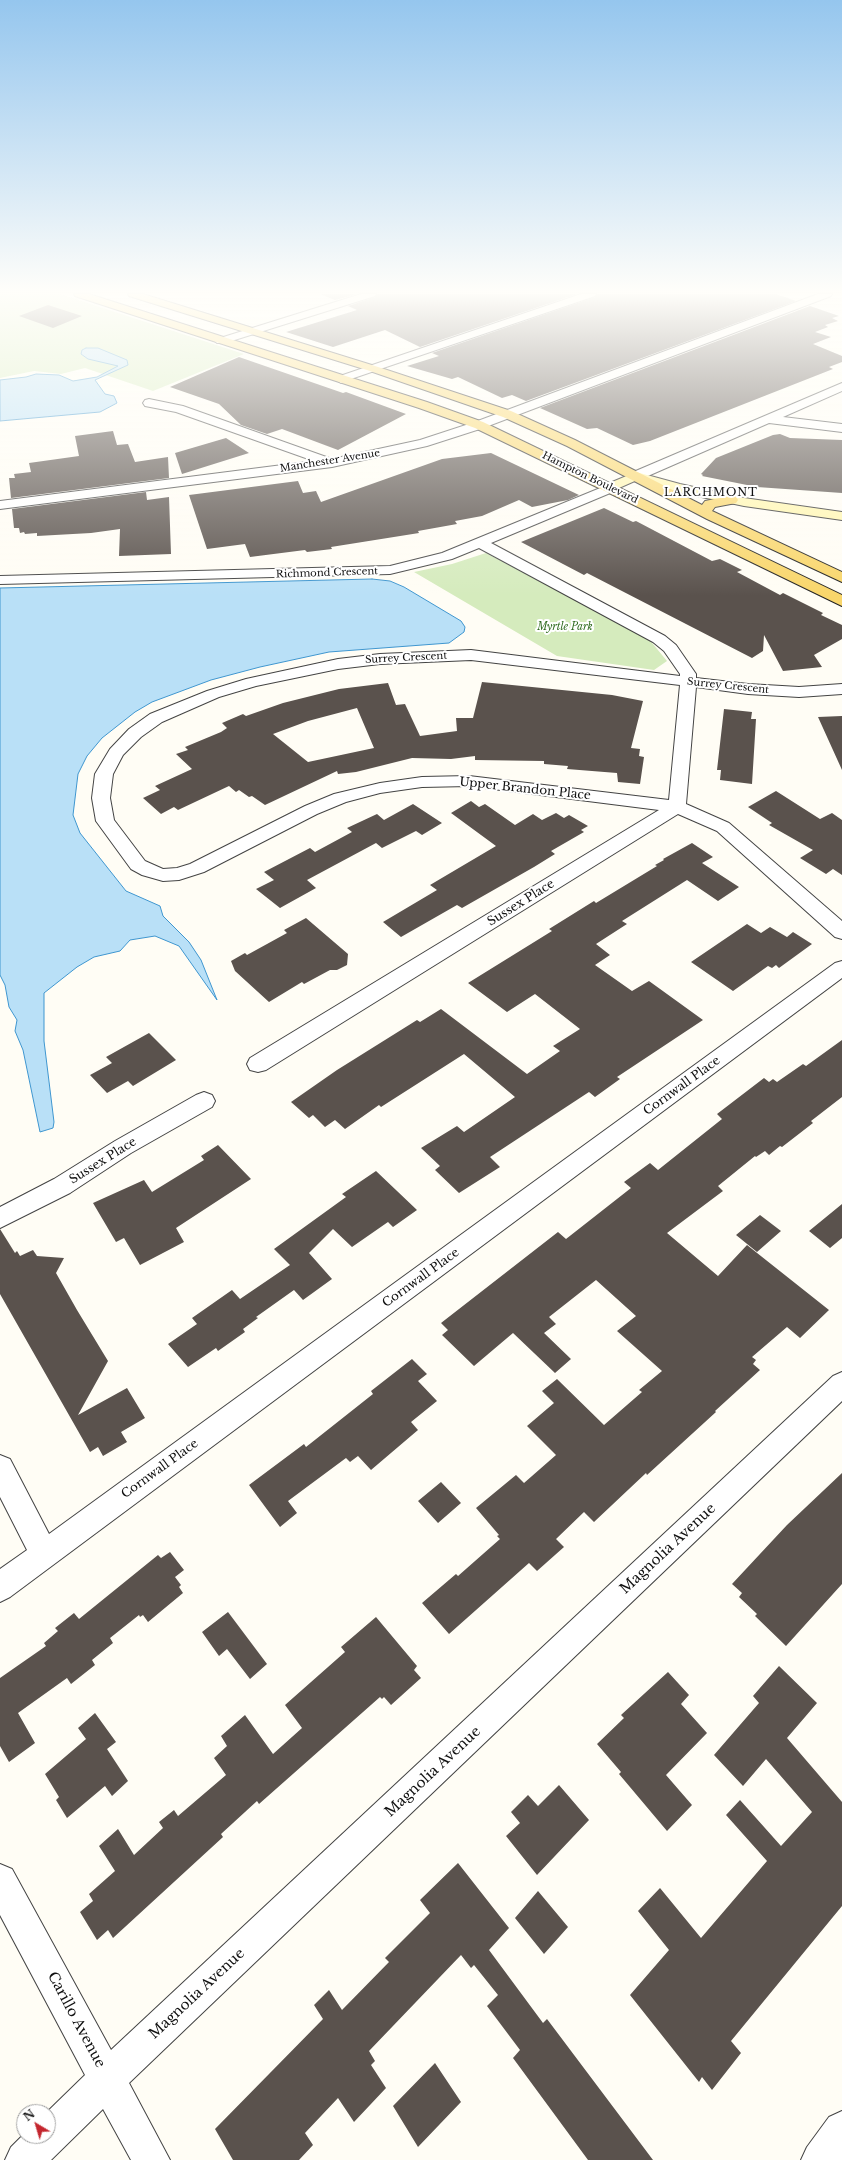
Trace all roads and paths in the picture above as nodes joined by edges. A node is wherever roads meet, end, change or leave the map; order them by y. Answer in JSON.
{"nodes":[{"id":1,"x":388,"y":395,"type":"edge"},
{"id":2,"x":450,"y":395,"type":"edge"},
{"id":3,"x":558,"y":395,"type":"edge"},
{"id":4,"x":824,"y":395,"type":"edge"},
{"id":5,"x":149,"y":403,"type":"dead end"},
{"id":6,"x":507,"y":414,"type":"junction"},
{"id":7,"x":768,"y":419,"type":"junction"},
{"id":8,"x":479,"y":425,"type":"junction"},
{"id":9,"x":842,"y":428,"type":"edge"},
{"id":10,"x":332,"y":463,"type":"junction"},
{"id":11,"x":636,"y":476,"type":"junction"},
{"id":12,"x":610,"y":488,"type":"junction"},
{"id":13,"x":731,"y":500,"type":"junction"},
{"id":14,"x":0,"y":505,"type":"edge"},
{"id":15,"x":704,"y":512,"type":"junction"},
{"id":16,"x":842,"y":516,"type":"edge"},
{"id":17,"x":480,"y":543,"type":"junction"},
{"id":18,"x":842,"y":578,"type":"edge"},
{"id":19,"x":0,"y":580,"type":"edge"},
{"id":20,"x":842,"y":601,"type":"edge"},
{"id":21,"x":688,"y":682,"type":"junction"},
{"id":22,"x":842,"y":689,"type":"edge"},
{"id":23,"x":676,"y":807,"type":"junction"},
{"id":24,"x":138,"y":864,"type":"joint"},
{"id":25,"x":842,"y":932,"type":"edge"},
{"id":26,"x":842,"y":968,"type":"edge"},
{"id":27,"x":258,"y":1064,"type":"dead end"},
{"id":28,"x":204,"y":1101,"type":"dead end"},
{"id":29,"x":0,"y":1218,"type":"edge"},
{"id":30,"x":842,"y":1384,"type":"edge"},
{"id":31,"x":0,"y":1468,"type":"edge"},
{"id":32,"x":44,"y":1554,"type":"junction"},
{"id":33,"x":0,"y":1587,"type":"edge"},
{"id":34,"x":0,"y":1881,"type":"edge"},
{"id":35,"x":107,"y":2079,"type":"junction"},
{"id":36,"x":842,"y":2130,"type":"edge"},
{"id":37,"x":24,"y":2160,"type":"edge"},
{"id":38,"x":151,"y":2160,"type":"edge"},
{"id":39,"x":820,"y":2160,"type":"edge"}],
"edges":[{"from":1,"to":8,"type":"main road","name":"Hampton Boulevard"},
{"from":2,"to":6,"type":"main road","name":"Hampton Boulevard"},
{"from":3,"to":6,"type":"street","name":"Manchester Avenue"},
{"from":4,"to":7,"type":"street"},
{"from":5,"to":10,"type":"street"},
{"from":6,"to":8,"type":"street","name":"Manchester Avenue"},
{"from":6,"to":11,"type":"main road","name":"Hampton Boulevard"},
{"from":7,"to":9,"type":"street"},
{"from":7,"to":11,"type":"street"},
{"from":8,"to":10,"type":"street","name":"Manchester Avenue"},
{"from":8,"to":12,"type":"main road","name":"Hampton Boulevard"},
{"from":10,"to":14,"type":"street","name":"Manchester Avenue"},
{"from":11,"to":12,"type":"main road","name":"Richmond Crescent"},
{"from":11,"to":13,"type":"main road"},
{"from":11,"to":15,"type":"main road","name":"Hampton Boulevard"},
{"from":12,"to":17,"type":"street","name":"Richmond Crescent"},
{"from":12,"to":20,"type":"main road","name":"Hampton Boulevard"},
{"from":13,"to":15,"type":"main road"},
{"from":13,"to":16,"type":"main road"},
{"from":15,"to":18,"type":"main road","name":"Hampton Boulevard"},
{"from":17,"to":19,"type":"street","name":"Richmond Crescent"},
{"from":17,"to":21,"type":"street"},
{"from":21,"to":22,"type":"street","name":"Surrey Crescent"},
{"from":21,"to":23,"type":"street"},
{"from":21,"to":24,"type":"street","name":"Surrey Crescent"},
{"from":23,"to":24,"type":"street","name":"Upper Brandon Place"},
{"from":23,"to":25,"type":"street","name":"Upper Brandon Place"},
{"from":23,"to":27,"type":"street","name":"Sussex Place"},
{"from":26,"to":32,"type":"street","name":"Cornwall Place"},
{"from":28,"to":29,"type":"street","name":"Sussex Place"},
{"from":30,"to":35,"type":"street","name":"Magnolia Avenue"},
{"from":31,"to":32,"type":"street"},
{"from":32,"to":33,"type":"street","name":"Cornwall Place"},
{"from":34,"to":35,"type":"street","name":"Carillo Avenue"},
{"from":35,"to":37,"type":"street","name":"Magnolia Avenue"},
{"from":35,"to":38,"type":"street","name":"Carillo Avenue"},
{"from":36,"to":39,"type":"street"}]}
